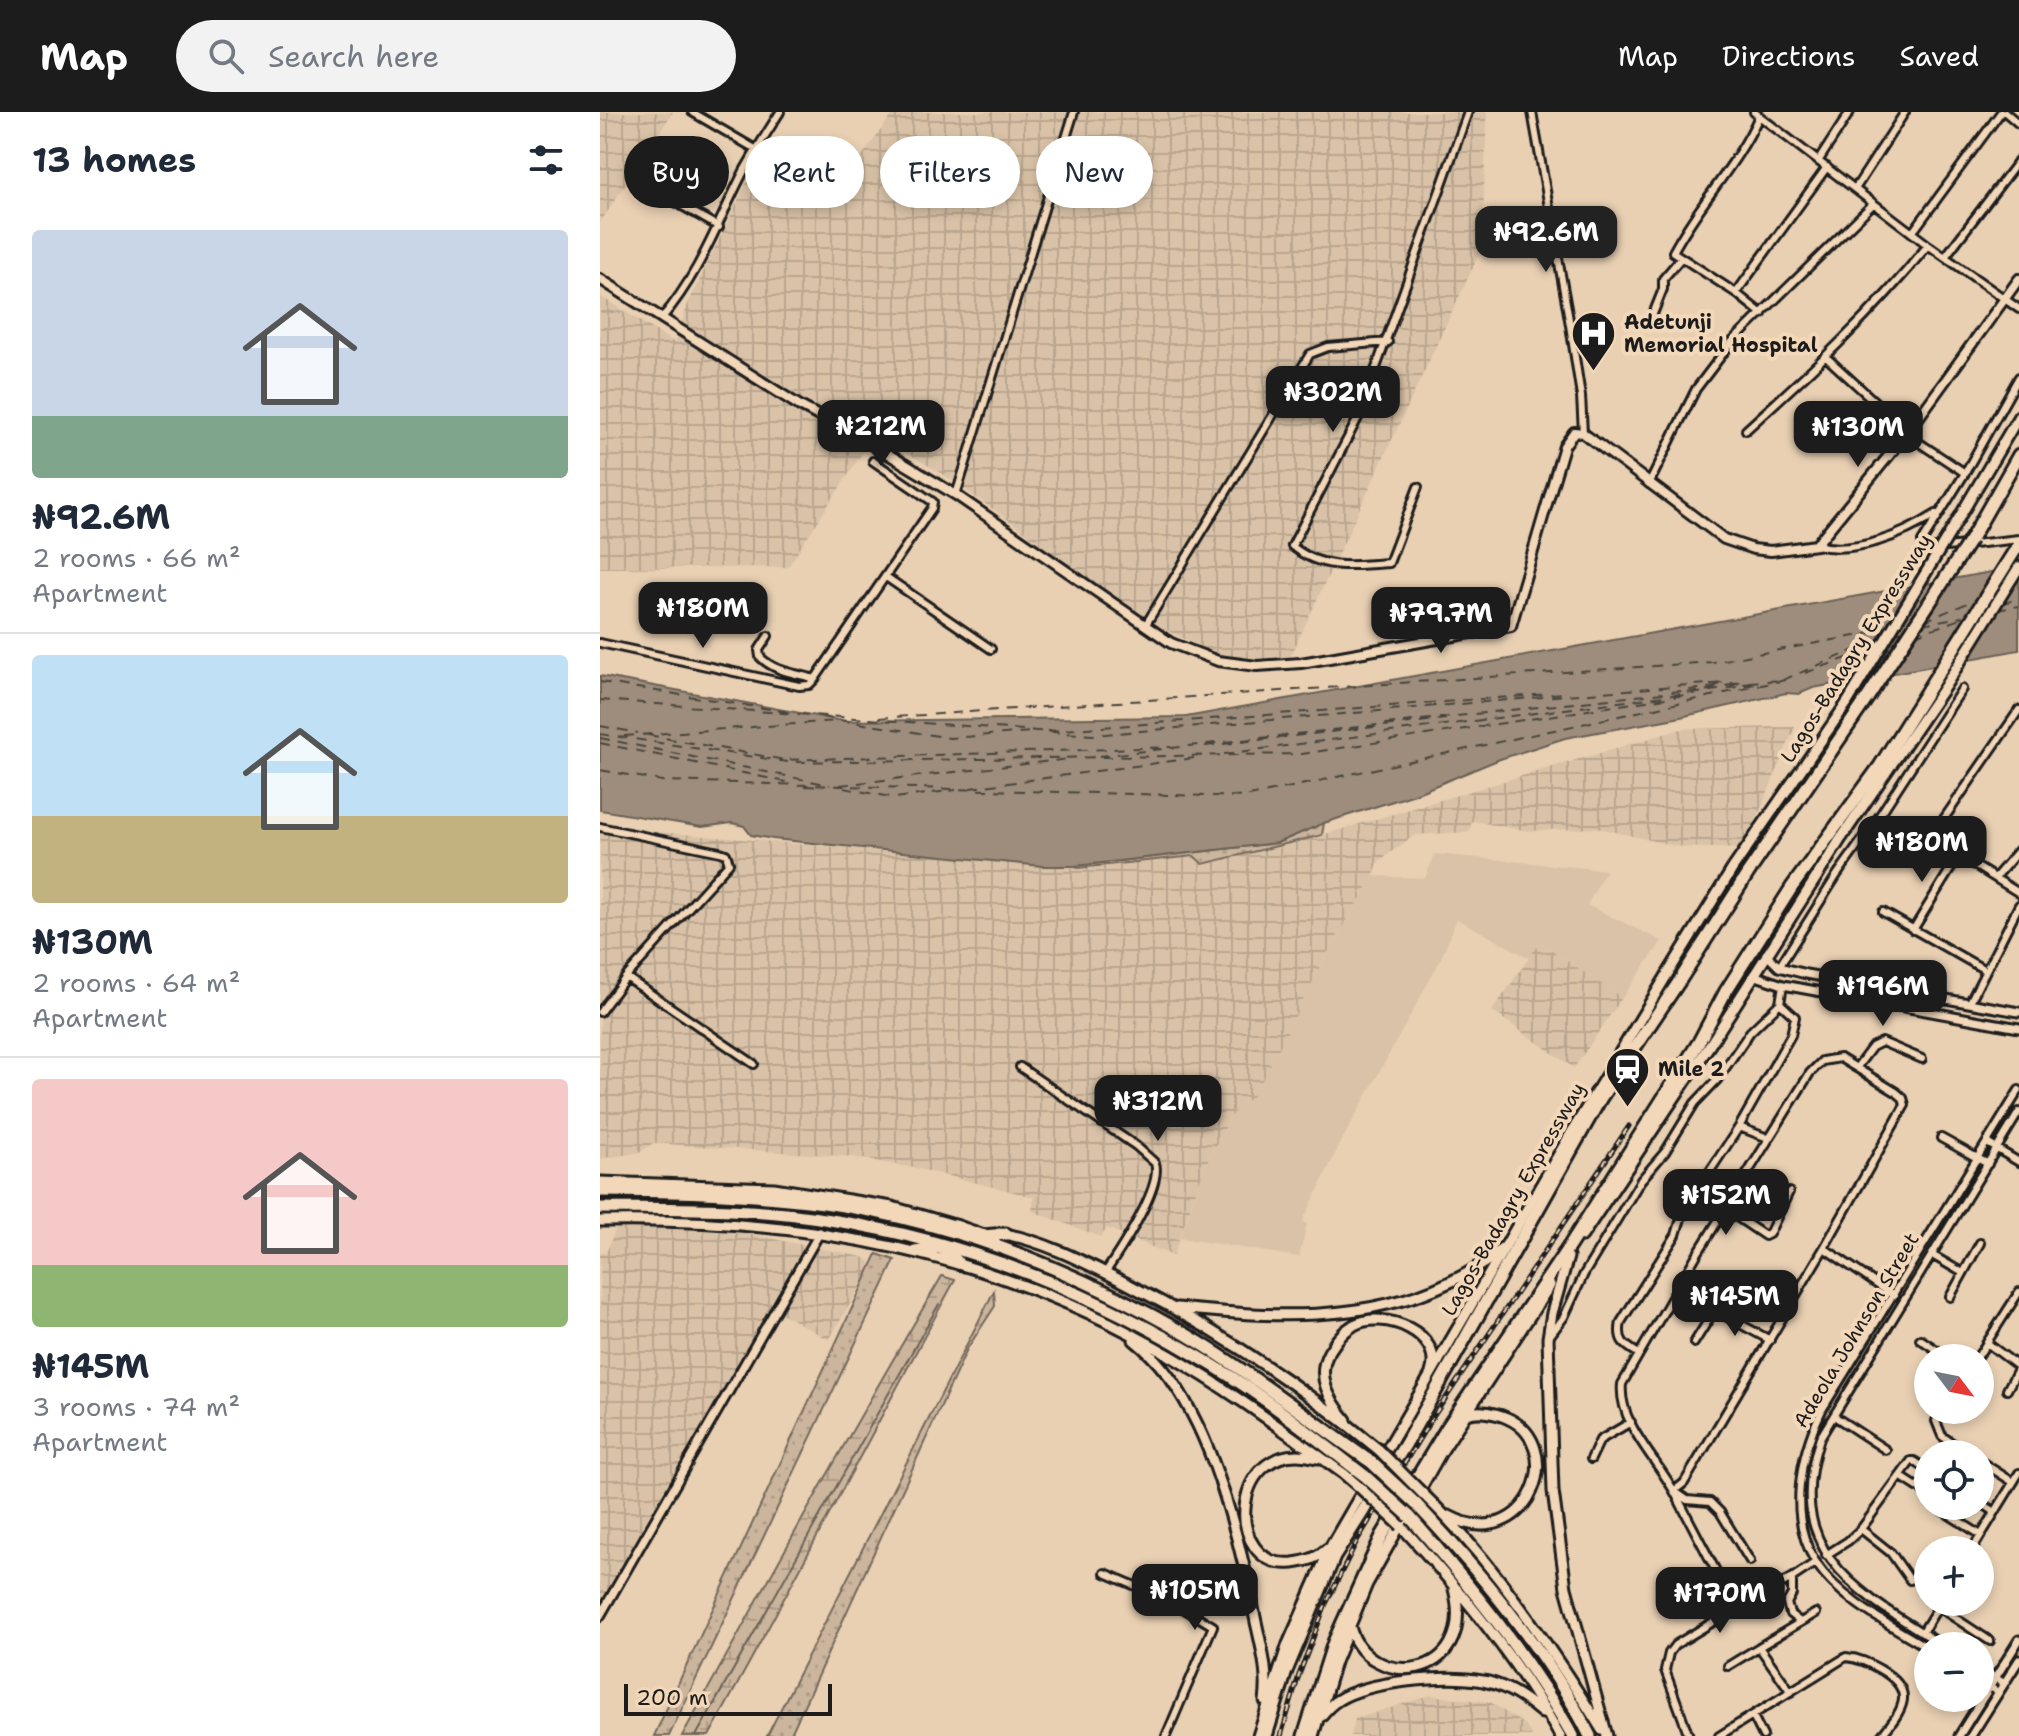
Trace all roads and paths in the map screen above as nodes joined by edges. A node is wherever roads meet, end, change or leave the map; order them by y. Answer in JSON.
{"nodes":[{"id":1,"x":692,"y":112,"type":"edge"},
{"id":2,"x":780,"y":112,"type":"edge"},
{"id":3,"x":1074,"y":112,"type":"edge"},
{"id":4,"x":1468,"y":112,"type":"edge"},
{"id":5,"x":1532,"y":112,"type":"edge"},
{"id":6,"x":1850,"y":112,"type":"edge"},
{"id":7,"x":1905,"y":112,"type":"edge"},
{"id":8,"x":2003,"y":112,"type":"edge"},
{"id":9,"x":1757,"y":114,"type":"edge"},
{"id":10,"x":2019,"y":124,"type":"edge"},
{"id":11,"x":765,"y":136,"type":"edge"},
{"id":12,"x":745,"y":143,"type":"edge"},
{"id":13,"x":1819,"y":160,"type":"junction"},
{"id":14,"x":2019,"y":160,"type":"edge"},
{"id":15,"x":1827,"y":167,"type":"junction"},
{"id":16,"x":745,"y":168,"type":"edge"},
{"id":17,"x":1855,"y":189,"type":"junction"},
{"id":18,"x":1873,"y":204,"type":"junction"},
{"id":19,"x":686,"y":208,"type":"edge"},
{"id":20,"x":719,"y":227,"type":"junction"},
{"id":21,"x":1912,"y":233,"type":"junction"},
{"id":22,"x":1928,"y":245,"type":"junction"},
{"id":23,"x":1945,"y":257,"type":"junction"},
{"id":24,"x":1681,"y":258,"type":"junction"},
{"id":25,"x":600,"y":279,"type":"edge"},
{"id":26,"x":2019,"y":279,"type":"edge"},
{"id":27,"x":1736,"y":293,"type":"junction"},
{"id":28,"x":2005,"y":299,"type":"junction"},
{"id":29,"x":2019,"y":309,"type":"edge"},
{"id":30,"x":1653,"y":314,"type":"dead end"},
{"id":31,"x":1762,"y":314,"type":"junction"},
{"id":32,"x":662,"y":318,"type":"junction"},
{"id":33,"x":1388,"y":342,"type":"junction"},
{"id":34,"x":1826,"y":357,"type":"junction"},
{"id":35,"x":2019,"y":377,"type":"edge"},
{"id":36,"x":2019,"y":416,"type":"edge"},
{"id":37,"x":1746,"y":430,"type":"dead end"},
{"id":38,"x":1583,"y":433,"type":"junction"},
{"id":39,"x":1907,"y":433,"type":"junction"},
{"id":40,"x":2019,"y":455,"type":"edge"},
{"id":41,"x":873,"y":461,"type":"dead end"},
{"id":42,"x":1965,"y":473,"type":"junction"},
{"id":43,"x":1649,"y":484,"type":"junction"},
{"id":44,"x":1418,"y":487,"type":"dead end"},
{"id":45,"x":956,"y":495,"type":"junction"},
{"id":46,"x":1939,"y":513,"type":"junction"},
{"id":47,"x":2019,"y":542,"type":"edge"},
{"id":48,"x":1816,"y":545,"type":"junction"},
{"id":49,"x":2019,"y":567,"type":"edge"},
{"id":50,"x":886,"y":577,"type":"junction"},
{"id":51,"x":1145,"y":626,"type":"junction"},
{"id":52,"x":768,"y":636,"type":"dead end"},
{"id":53,"x":600,"y":643,"type":"edge"},
{"id":54,"x":991,"y":649,"type":"dead end"},
{"id":55,"x":815,"y":679,"type":"junction"},
{"id":56,"x":1962,"y":689,"type":"dead end"},
{"id":57,"x":2019,"y":710,"type":"edge"},
{"id":58,"x":600,"y":827,"type":"edge"},
{"id":59,"x":2019,"y":850,"type":"edge"},
{"id":60,"x":1959,"y":855,"type":"junction"},
{"id":61,"x":1995,"y":878,"type":"junction"},
{"id":62,"x":2019,"y":893,"type":"edge"},
{"id":63,"x":2019,"y":905,"type":"edge"},
{"id":64,"x":1883,"y":912,"type":"dead end"},
{"id":65,"x":1913,"y":930,"type":"junction"},
{"id":66,"x":1766,"y":954,"type":"junction"},
{"id":67,"x":1779,"y":967,"type":"junction"},
{"id":68,"x":1985,"y":970,"type":"junction"},
{"id":69,"x":1753,"y":975,"type":"junction"},
{"id":70,"x":626,"y":977,"type":"junction"},
{"id":71,"x":1783,"y":985,"type":"junction"},
{"id":72,"x":1970,"y":1002,"type":"junction"},
{"id":73,"x":1780,"y":1003,"type":"junction"},
{"id":74,"x":2000,"y":1008,"type":"junction"},
{"id":75,"x":600,"y":1012,"type":"edge"},
{"id":76,"x":2019,"y":1012,"type":"edge"},
{"id":77,"x":1995,"y":1023,"type":"junction"},
{"id":78,"x":2019,"y":1028,"type":"edge"},
{"id":79,"x":1922,"y":1059,"type":"dead end"},
{"id":80,"x":754,"y":1064,"type":"dead end"},
{"id":81,"x":1020,"y":1067,"type":"dead end"},
{"id":82,"x":1857,"y":1067,"type":"junction"},
{"id":83,"x":2019,"y":1090,"type":"edge"},
{"id":84,"x":2019,"y":1112,"type":"edge"},
{"id":85,"x":1739,"y":1127,"type":"junction"},
{"id":86,"x":1768,"y":1138,"type":"junction"},
{"id":87,"x":1941,"y":1138,"type":"dead end"},
{"id":88,"x":1987,"y":1143,"type":"junction"},
{"id":89,"x":1997,"y":1149,"type":"junction"},
{"id":90,"x":1978,"y":1158,"type":"junction"},
{"id":91,"x":2019,"y":1162,"type":"edge"},
{"id":92,"x":1988,"y":1164,"type":"junction"},
{"id":93,"x":600,"y":1182,"type":"edge"},
{"id":94,"x":600,"y":1191,"type":"edge"},
{"id":95,"x":1789,"y":1192,"type":"dead end"},
{"id":96,"x":600,"y":1208,"type":"edge"},
{"id":97,"x":1725,"y":1209,"type":"junction"},
{"id":98,"x":600,"y":1221,"type":"edge"},
{"id":99,"x":953,"y":1231,"type":"junction"},
{"id":100,"x":820,"y":1232,"type":"junction"},
{"id":101,"x":1514,"y":1233,"type":"junction"},
{"id":102,"x":1006,"y":1234,"type":"junction"},
{"id":103,"x":984,"y":1236,"type":"junction"},
{"id":104,"x":1980,"y":1243,"type":"dead end"},
{"id":105,"x":1824,"y":1248,"type":"junction"},
{"id":106,"x":1002,"y":1250,"type":"junction"},
{"id":107,"x":915,"y":1251,"type":"junction"},
{"id":108,"x":951,"y":1251,"type":"junction"},
{"id":109,"x":1932,"y":1255,"type":"junction"},
{"id":110,"x":1568,"y":1257,"type":"junction"},
{"id":111,"x":1105,"y":1273,"type":"junction"},
{"id":112,"x":1963,"y":1273,"type":"junction"},
{"id":113,"x":1729,"y":1287,"type":"dead end"},
{"id":114,"x":2019,"y":1292,"type":"edge"},
{"id":115,"x":1894,"y":1296,"type":"junction"},
{"id":116,"x":1950,"y":1297,"type":"dead end"},
{"id":117,"x":1903,"y":1302,"type":"junction"},
{"id":118,"x":1172,"y":1308,"type":"junction"},
{"id":119,"x":1714,"y":1310,"type":"junction"},
{"id":120,"x":1118,"y":1329,"type":"junction"},
{"id":121,"x":1548,"y":1338,"type":"junction"},
{"id":122,"x":1920,"y":1339,"type":"dead end"},
{"id":123,"x":1770,"y":1340,"type":"junction"},
{"id":124,"x":1694,"y":1343,"type":"dead end"},
{"id":125,"x":1987,"y":1343,"type":"joint"},
{"id":126,"x":1928,"y":1344,"type":"edge"},
{"id":127,"x":1639,"y":1354,"type":"junction"},
{"id":128,"x":1429,"y":1380,"type":"junction"},
{"id":129,"x":2007,"y":1390,"type":"dead end"},
{"id":130,"x":1466,"y":1414,"type":"junction"},
{"id":131,"x":1834,"y":1416,"type":"junction"},
{"id":132,"x":1631,"y":1422,"type":"junction"},
{"id":133,"x":1353,"y":1429,"type":"junction"},
{"id":134,"x":1886,"y":1450,"type":"dead end"},
{"id":135,"x":1591,"y":1459,"type":"dead end"},
{"id":136,"x":1325,"y":1460,"type":"junction"},
{"id":137,"x":1914,"y":1461,"type":"edge"},
{"id":138,"x":1994,"y":1470,"type":"edge"},
{"id":139,"x":2019,"y":1473,"type":"edge"},
{"id":140,"x":1900,"y":1476,"type":"junction"},
{"id":141,"x":1361,"y":1481,"type":"junction"},
{"id":142,"x":2013,"y":1482,"type":"junction"},
{"id":143,"x":1914,"y":1484,"type":"edge"},
{"id":144,"x":1674,"y":1491,"type":"junction"},
{"id":145,"x":1420,"y":1499,"type":"junction"},
{"id":146,"x":1995,"y":1512,"type":"joint"},
{"id":147,"x":1444,"y":1513,"type":"junction"},
{"id":148,"x":1957,"y":1520,"type":"edge"},
{"id":149,"x":1405,"y":1521,"type":"junction"},
{"id":150,"x":1861,"y":1529,"type":"junction"},
{"id":151,"x":1981,"y":1535,"type":"joint"},
{"id":152,"x":1332,"y":1544,"type":"junction"},
{"id":153,"x":1826,"y":1555,"type":"junction"},
{"id":154,"x":1750,"y":1561,"type":"dead end"},
{"id":155,"x":1816,"y":1562,"type":"junction"},
{"id":156,"x":1105,"y":1573,"type":"dead end"},
{"id":157,"x":1792,"y":1578,"type":"junction"},
{"id":158,"x":1910,"y":1580,"type":"dead end"},
{"id":159,"x":1453,"y":1586,"type":"junction"},
{"id":160,"x":1736,"y":1608,"type":"junction"},
{"id":161,"x":1816,"y":1613,"type":"dead end"},
{"id":162,"x":600,"y":1616,"type":"edge"},
{"id":163,"x":1952,"y":1616,"type":"edge"},
{"id":164,"x":1799,"y":1621,"type":"junction"},
{"id":165,"x":1349,"y":1626,"type":"junction"},
{"id":166,"x":1921,"y":1632,"type":"edge"},
{"id":167,"x":1976,"y":1632,"type":"edge"},
{"id":168,"x":1914,"y":1639,"type":"edge"},
{"id":169,"x":2019,"y":1640,"type":"edge"},
{"id":170,"x":1759,"y":1647,"type":"junction"},
{"id":171,"x":2019,"y":1660,"type":"edge"},
{"id":172,"x":1728,"y":1666,"type":"dead end"},
{"id":173,"x":1995,"y":1677,"type":"joint"},
{"id":174,"x":2004,"y":1683,"type":"junction"},
{"id":175,"x":1994,"y":1690,"type":"edge"},
{"id":176,"x":1791,"y":1692,"type":"junction"},
{"id":177,"x":1998,"y":1692,"type":"junction"},
{"id":178,"x":1974,"y":1712,"type":"edge"},
{"id":179,"x":1753,"y":1716,"type":"junction"},
{"id":180,"x":1318,"y":1719,"type":"junction"},
{"id":181,"x":1553,"y":1723,"type":"junction"},
{"id":182,"x":1261,"y":1733,"type":"edge"},
{"id":183,"x":1166,"y":1736,"type":"edge"},
{"id":184,"x":1304,"y":1736,"type":"edge"},
{"id":185,"x":1313,"y":1736,"type":"edge"},
{"id":186,"x":1560,"y":1736,"type":"edge"},
{"id":187,"x":1573,"y":1736,"type":"edge"},
{"id":188,"x":1590,"y":1736,"type":"edge"},
{"id":189,"x":1607,"y":1736,"type":"edge"},
{"id":190,"x":1689,"y":1736,"type":"edge"},
{"id":191,"x":1719,"y":1736,"type":"edge"},
{"id":192,"x":1763,"y":1736,"type":"edge"},
{"id":193,"x":1881,"y":1736,"type":"edge"},
{"id":194,"x":1959,"y":1736,"type":"edge"},
{"id":195,"x":1971,"y":1736,"type":"edge"}],
"edges":[{"from":1,"to":12,"type":"street"},
{"from":2,"to":11,"type":"street"},
{"from":3,"to":45,"type":"street"},
{"from":4,"to":33,"type":"street"},
{"from":5,"to":38,"type":"street"},
{"from":6,"to":13,"type":"street"},
{"from":7,"to":17,"type":"street"},
{"from":8,"to":10,"type":"street"},
{"from":8,"to":21,"type":"street"},
{"from":9,"to":13,"type":"street"},
{"from":9,"to":24,"type":"street"},
{"from":13,"to":15,"type":"street"},
{"from":14,"to":23,"type":"street"},
{"from":15,"to":17,"type":"street"},
{"from":15,"to":27,"type":"street"},
{"from":16,"to":20,"type":"street"},
{"from":17,"to":18,"type":"street"},
{"from":18,"to":21,"type":"street"},
{"from":18,"to":31,"type":"street"},
{"from":19,"to":20,"type":"street"},
{"from":20,"to":32,"type":"street"},
{"from":21,"to":22,"type":"street"},
{"from":22,"to":23,"type":"street"},
{"from":22,"to":34,"type":"street"},
{"from":23,"to":28,"type":"street"},
{"from":24,"to":27,"type":"street"},
{"from":24,"to":30,"type":"street"},
{"from":25,"to":32,"type":"main road"},
{"from":26,"to":28,"type":"main road"},
{"from":27,"to":31,"type":"street"},
{"from":28,"to":29,"type":"street"},
{"from":28,"to":39,"type":"main road"},
{"from":31,"to":43,"type":"street"},
{"from":32,"to":45,"type":"main road"},
{"from":33,"to":44,"type":"street"},
{"from":33,"to":51,"type":"street"},
{"from":34,"to":37,"type":"street"},
{"from":34,"to":39,"type":"street"},
{"from":35,"to":42,"type":"street"},
{"from":36,"to":101,"type":"main road","name":"Lagos-Badagry Expressway","bridge":true},
{"from":38,"to":43,"type":"main road"},
{"from":38,"to":51,"type":"main road"},
{"from":39,"to":42,"type":"street"},
{"from":39,"to":48,"type":"main road"},
{"from":40,"to":182,"type":"highway","name":"Lagos-Badagry Expressway","bridge":true},
{"from":41,"to":50,"type":"street"},
{"from":42,"to":46,"type":"street"},
{"from":43,"to":48,"type":"main road"},
{"from":45,"to":51,"type":"main road"},
{"from":46,"to":47,"type":"street"},
{"from":46,"to":48,"type":"street"},
{"from":47,"to":184,"type":"highway"},
{"from":49,"to":66,"type":"main road"},
{"from":50,"to":54,"type":"street"},
{"from":50,"to":55,"type":"street"},
{"from":52,"to":55,"type":"street"},
{"from":53,"to":55,"type":"street"},
{"from":56,"to":67,"type":"street"},
{"from":57,"to":60,"type":"street"},
{"from":58,"to":70,"type":"street"},
{"from":59,"to":61,"type":"street"},
{"from":60,"to":61,"type":"street"},
{"from":60,"to":65,"type":"street"},
{"from":61,"to":62,"type":"street"},
{"from":63,"to":68,"type":"street"},
{"from":64,"to":65,"type":"street"},
{"from":65,"to":68,"type":"street"},
{"from":66,"to":67,"type":"street"},
{"from":66,"to":69,"type":"main road"},
{"from":67,"to":72,"type":"street"},
{"from":68,"to":72,"type":"street"},
{"from":69,"to":71,"type":"street"},
{"from":69,"to":110,"type":"main road"},
{"from":70,"to":75,"type":"street"},
{"from":70,"to":80,"type":"street"},
{"from":71,"to":73,"type":"street"},
{"from":71,"to":77,"type":"street"},
{"from":72,"to":74,"type":"street"},
{"from":73,"to":85,"type":"street"},
{"from":73,"to":121,"type":"street"},
{"from":74,"to":76,"type":"street"},
{"from":74,"to":77,"type":"street"},
{"from":77,"to":78,"type":"street"},
{"from":79,"to":82,"type":"street"},
{"from":81,"to":111,"type":"street"},
{"from":82,"to":86,"type":"street"},
{"from":82,"to":105,"type":"street"},
{"from":83,"to":88,"type":"street","name":"Adeola Johnson Street"},
{"from":84,"to":89,"type":"street","name":"Adeola Johnson Street"},
{"from":85,"to":86,"type":"street"},
{"from":85,"to":127,"type":"street"},
{"from":86,"to":97,"type":"street"},
{"from":87,"to":90,"type":"street"},
{"from":88,"to":89,"type":"street"},
{"from":88,"to":90,"type":"street","name":"Adeola Johnson Street"},
{"from":89,"to":91,"type":"street"},
{"from":89,"to":92,"type":"street","name":"Adeola Johnson Street"},
{"from":90,"to":92,"type":"street"},
{"from":90,"to":115,"type":"street","name":"Adeola Johnson Street"},
{"from":92,"to":109,"type":"street","name":"Adeola Johnson Street"},
{"from":93,"to":99,"type":"main road"},
{"from":94,"to":99,"type":"highway"},
{"from":95,"to":97,"type":"street"},
{"from":96,"to":108,"type":"highway"},
{"from":97,"to":127,"type":"street"},
{"from":98,"to":100,"type":"main road"},
{"from":99,"to":102,"type":"main road"},
{"from":99,"to":103,"type":"highway"},
{"from":99,"to":106,"type":"highway"},
{"from":99,"to":108,"type":"highway"},
{"from":100,"to":107,"type":"main road"},
{"from":100,"to":162,"type":"street"},
{"from":101,"to":118,"type":"main road"},
{"from":101,"to":128,"type":"main road","name":"Lagos-Badagry Expressway"},
{"from":102,"to":103,"type":"highway"},
{"from":102,"to":111,"type":"main road"},
{"from":103,"to":106,"type":"highway"},
{"from":104,"to":112,"type":"street"},
{"from":105,"to":115,"type":"street"},
{"from":105,"to":123,"type":"street"},
{"from":106,"to":145,"type":"highway","bridge":true},
{"from":107,"to":108,"type":"highway"},
{"from":107,"to":108,"type":"main road"},
{"from":108,"to":120,"type":"main road"},
{"from":108,"to":141,"type":"highway"},
{"from":109,"to":112,"type":"street"},
{"from":109,"to":117,"type":"street","name":"Adeola Johnson Street"},
{"from":110,"to":121,"type":"main road"},
{"from":110,"to":130,"type":"main road"},
{"from":111,"to":118,"type":"main road"},
{"from":112,"to":116,"type":"street"},
{"from":113,"to":119,"type":"street"},
{"from":114,"to":125,"type":"street"},
{"from":115,"to":117,"type":"street"},
{"from":115,"to":155,"type":"street","name":"Adeola Johnson Street"},
{"from":117,"to":131,"type":"street","name":"Adeola Johnson Street"},
{"from":118,"to":133,"type":"main road"},
{"from":119,"to":123,"type":"street"},
{"from":119,"to":124,"type":"street"},
{"from":120,"to":136,"type":"main road"},
{"from":120,"to":182,"type":"main road"},
{"from":121,"to":189,"type":"main road"},
{"from":122,"to":126,"type":"street"},
{"from":123,"to":144,"type":"street"},
{"from":125,"to":129,"type":"street"},
{"from":127,"to":132,"type":"street"},
{"from":128,"to":133,"type":"main road"},
{"from":128,"to":152,"type":"main road","name":"Lagos-Badagry Expressway"},
{"from":130,"to":147,"type":"main road"},
{"from":130,"to":165,"type":"main road"},
{"from":131,"to":134,"type":"street"},
{"from":131,"to":153,"type":"street","name":"Adeola Johnson Street"},
{"from":132,"to":135,"type":"street"},
{"from":132,"to":144,"type":"street"},
{"from":133,"to":145,"type":"main road","bridge":true},
{"from":136,"to":141,"type":"main road"},
{"from":136,"to":152,"type":"main road"},
{"from":137,"to":140,"type":"street"},
{"from":138,"to":142,"type":"street"},
{"from":139,"to":142,"type":"street"},
{"from":140,"to":143,"type":"street"},
{"from":140,"to":150,"type":"street"},
{"from":141,"to":149,"type":"highway","bridge":true},
{"from":142,"to":146,"type":"street"},
{"from":144,"to":154,"type":"street"},
{"from":144,"to":160,"type":"street"},
{"from":145,"to":147,"type":"main road"},
{"from":145,"to":188,"type":"highway"},
{"from":146,"to":151,"type":"street"},
{"from":147,"to":189,"type":"main road"},
{"from":148,"to":151,"type":"street"},
{"from":149,"to":159,"type":"main road"},
{"from":149,"to":187,"type":"highway"},
{"from":150,"to":153,"type":"street"},
{"from":150,"to":158,"type":"street"},
{"from":152,"to":182,"type":"main road","name":"Lagos-Badagry Expressway"},
{"from":153,"to":166,"type":"street","name":"Adeola Johnson Street"},
{"from":155,"to":157,"type":"street"},
{"from":155,"to":168,"type":"street","name":"Adeola Johnson Street"},
{"from":156,"to":183,"type":"street"},
{"from":157,"to":160,"type":"street"},
{"from":157,"to":164,"type":"street"},
{"from":159,"to":165,"type":"main road"},
{"from":159,"to":181,"type":"main road"},
{"from":160,"to":190,"type":"street"},
{"from":161,"to":164,"type":"street"},
{"from":163,"to":167,"type":"street"},
{"from":164,"to":170,"type":"street"},
{"from":165,"to":180,"type":"main road"},
{"from":169,"to":173,"type":"street"},
{"from":170,"to":172,"type":"street"},
{"from":170,"to":176,"type":"street"},
{"from":171,"to":174,"type":"street"},
{"from":173,"to":174,"type":"street"},
{"from":174,"to":177,"type":"street"},
{"from":175,"to":177,"type":"street"},
{"from":176,"to":179,"type":"street"},
{"from":176,"to":193,"type":"street"},
{"from":177,"to":195,"type":"street"},
{"from":178,"to":194,"type":"street"},
{"from":179,"to":191,"type":"street"},
{"from":179,"to":192,"type":"street"},
{"from":180,"to":181,"type":"main road"},
{"from":180,"to":185,"type":"main road"},
{"from":181,"to":186,"type":"main road"}]}
